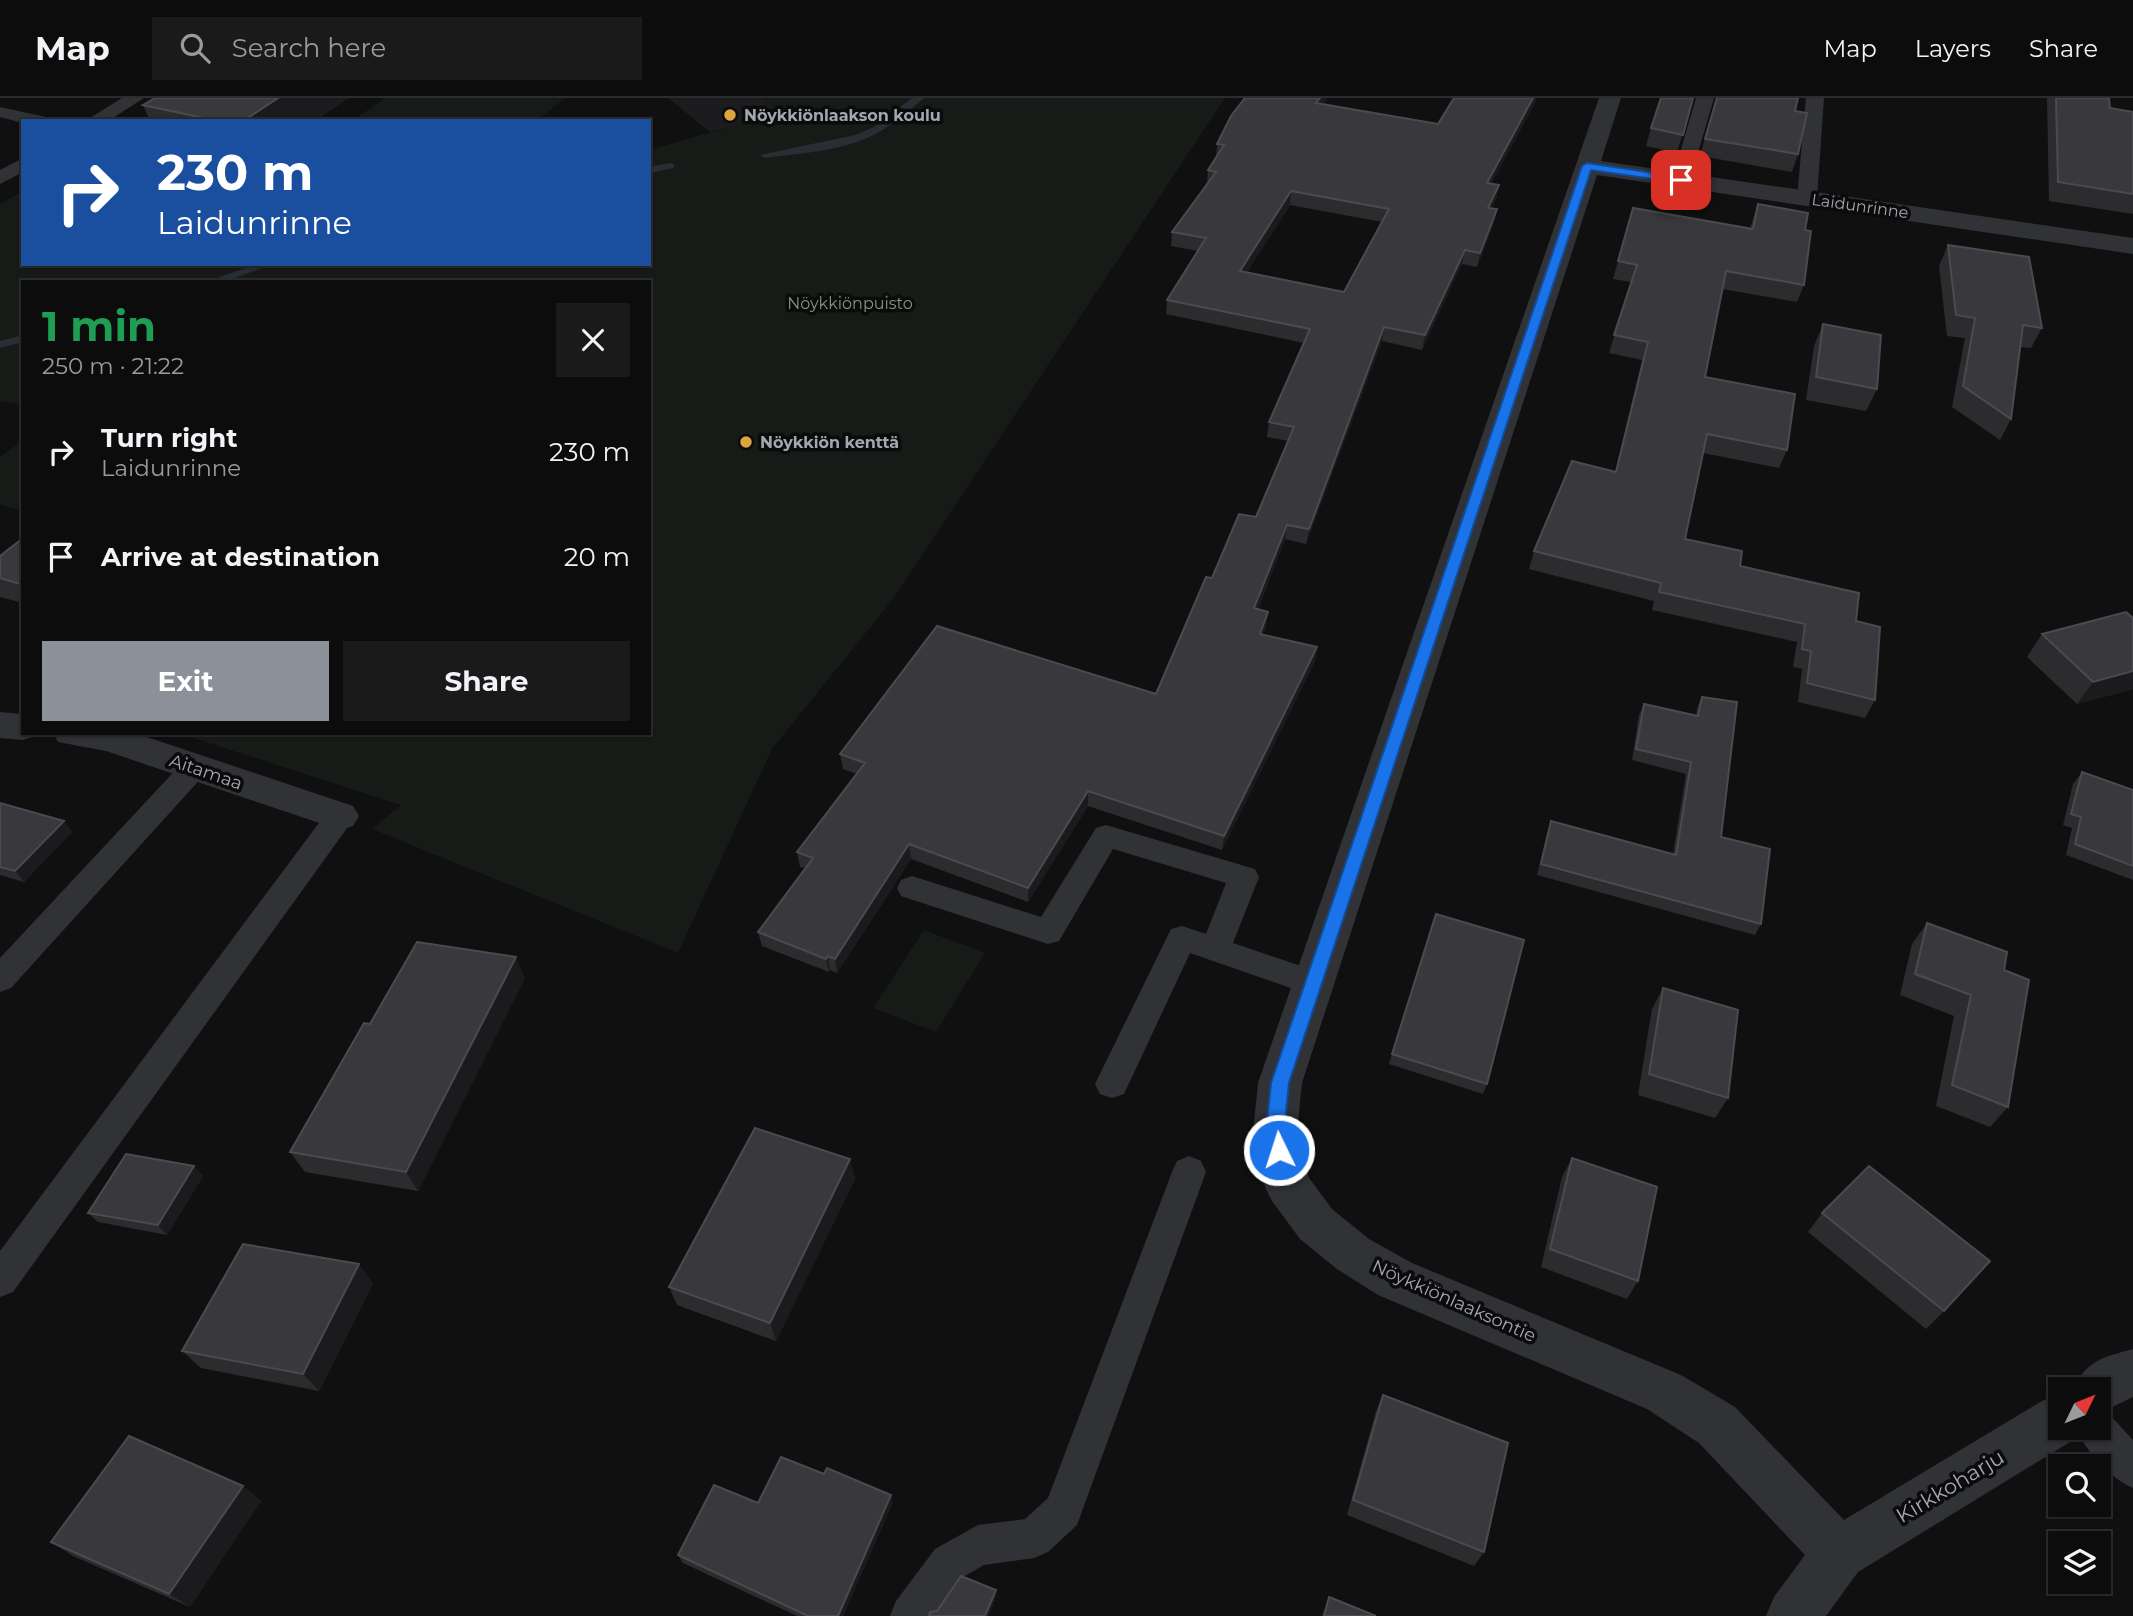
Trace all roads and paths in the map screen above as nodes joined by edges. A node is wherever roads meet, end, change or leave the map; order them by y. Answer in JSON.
{"nodes":[{"id":1,"x":135,"y":98,"type":"edge"},
{"id":2,"x":1610,"y":98,"type":"edge"},
{"id":3,"x":1705,"y":98,"type":"edge"},
{"id":4,"x":1815,"y":98,"type":"edge"},
{"id":5,"x":0,"y":112,"type":"edge"},
{"id":6,"x":31,"y":119,"type":"edge"},
{"id":7,"x":98,"y":119,"type":"edge"},
{"id":8,"x":21,"y":165,"type":"edge"},
{"id":9,"x":1587,"y":166,"type":"junction"},
{"id":10,"x":0,"y":178,"type":"edge"},
{"id":11,"x":1681,"y":180,"type":"junction"},
{"id":12,"x":1807,"y":198,"type":"junction"},
{"id":13,"x":2133,"y":246,"type":"edge"},
{"id":14,"x":0,"y":725,"type":"edge"},
{"id":15,"x":21,"y":727,"type":"edge"},
{"id":16,"x":87,"y":735,"type":"edge"},
{"id":17,"x":194,"y":768,"type":"junction"},
{"id":18,"x":340,"y":816,"type":"joint"},
{"id":19,"x":912,"y":888,"type":"dead end"},
{"id":20,"x":1214,"y":949,"type":"junction"},
{"id":21,"x":0,"y":979,"type":"edge"},
{"id":22,"x":1314,"y":982,"type":"junction"},
{"id":23,"x":1112,"y":1084,"type":"dead end"},
{"id":24,"x":1189,"y":1172,"type":"dead end"},
{"id":25,"x":0,"y":1280,"type":"edge"},
{"id":26,"x":2133,"y":1373,"type":"edge"},
{"id":27,"x":2111,"y":1380,"type":"edge"},
{"id":28,"x":2048,"y":1426,"type":"edge"},
{"id":29,"x":2106,"y":1440,"type":"edge"},
{"id":30,"x":2133,"y":1468,"type":"edge"},
{"id":31,"x":1839,"y":1553,"type":"junction"},
{"id":32,"x":911,"y":1616,"type":"edge"},
{"id":33,"x":1793,"y":1616,"type":"edge"}],
"edges":[{"from":1,"to":7,"type":"lane"},
{"from":2,"to":9,"type":"street","name":"Nöykkiönlaaksontie"},
{"from":3,"to":11,"type":"lane"},
{"from":4,"to":12,"type":"lane"},
{"from":5,"to":6,"type":"lane"},
{"from":8,"to":10,"type":"lane"},
{"from":9,"to":11,"type":"street","name":"Laidunrinne"},
{"from":9,"to":22,"type":"street","name":"Nöykkiönlaaksontie"},
{"from":11,"to":12,"type":"street","name":"Laidunrinne"},
{"from":12,"to":13,"type":"street","name":"Laidunrinne"},
{"from":14,"to":15,"type":"street"},
{"from":16,"to":17,"type":"street","name":"Aitamaa"},
{"from":17,"to":18,"type":"street","name":"Aitamaa"},
{"from":17,"to":21,"type":"lane"},
{"from":18,"to":25,"type":"lane"},
{"from":19,"to":20,"type":"lane"},
{"from":20,"to":22,"type":"lane"},
{"from":20,"to":23,"type":"lane"},
{"from":22,"to":31,"type":"street","name":"Nöykkiönlaaksontie"},
{"from":24,"to":32,"type":"lane"},
{"from":26,"to":27,"type":"street"},
{"from":28,"to":31,"type":"street","name":"Kirkkoharju"},
{"from":29,"to":30,"type":"lane"},
{"from":31,"to":33,"type":"street"}]}
